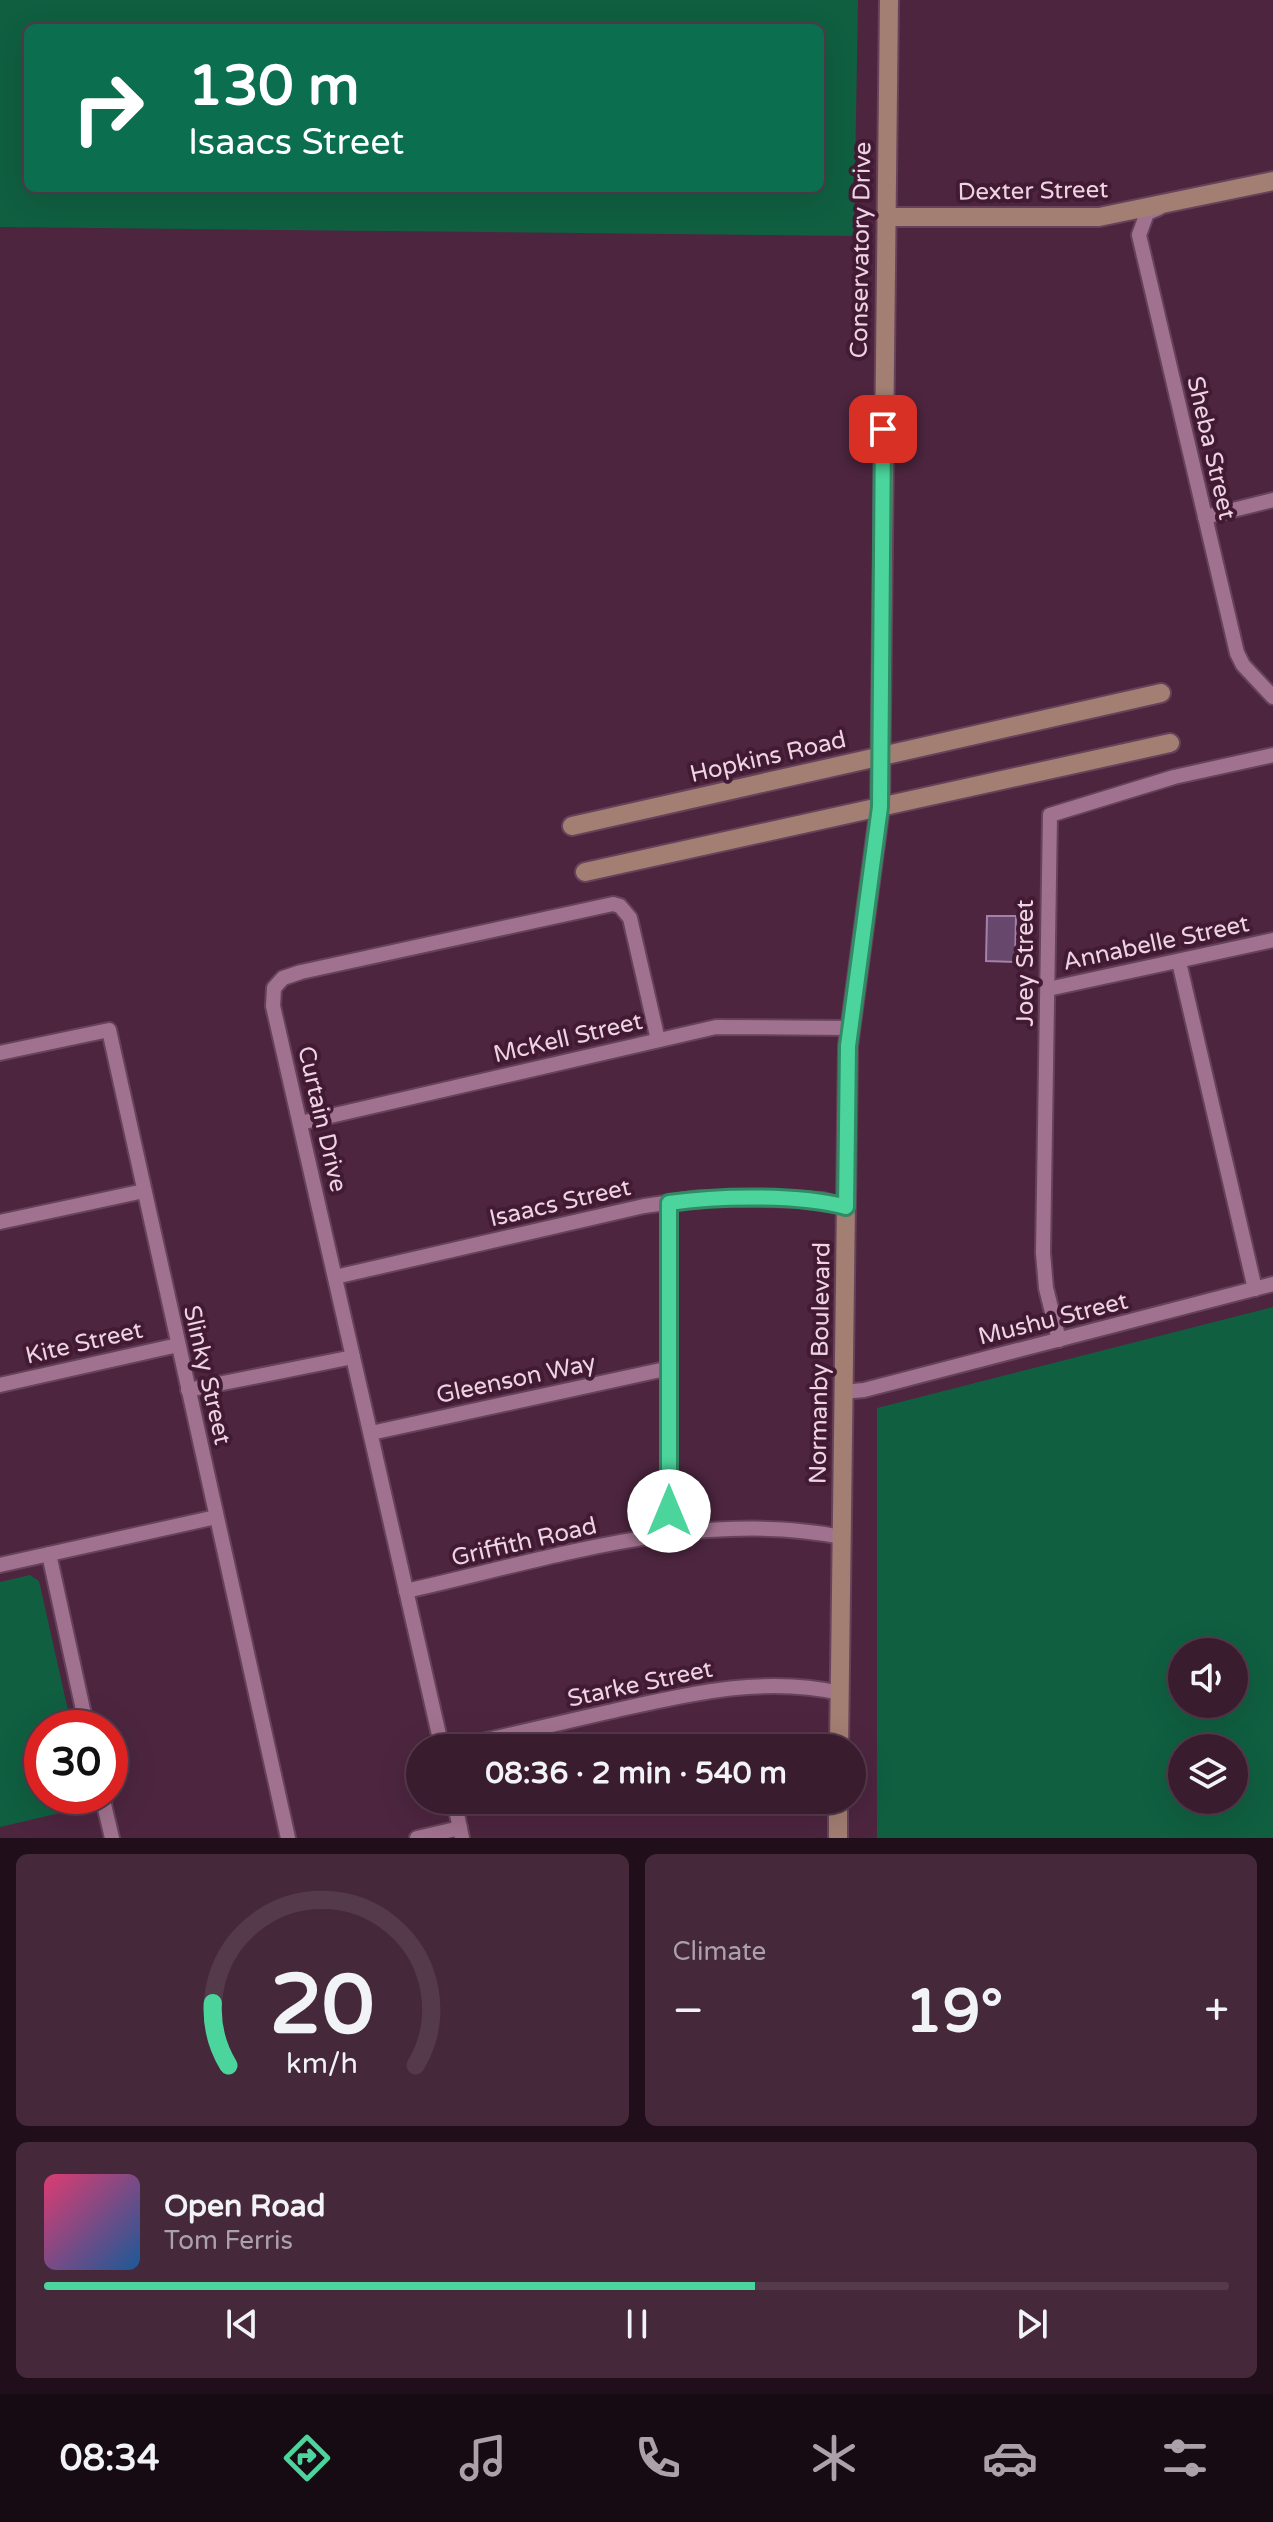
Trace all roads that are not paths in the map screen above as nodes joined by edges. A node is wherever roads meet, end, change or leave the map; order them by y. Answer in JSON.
{"nodes":[{"id":1,"x":889,"y":0,"type":"edge"},
{"id":2,"x":1273,"y":181,"type":"edge"},
{"id":3,"x":1162,"y":207,"type":"junction"},
{"id":4,"x":886,"y":217,"type":"junction"},
{"id":5,"x":1273,"y":500,"type":"edge"},
{"id":6,"x":1205,"y":517,"type":"junction"},
{"id":7,"x":1161,"y":693,"type":"dead end"},
{"id":8,"x":1273,"y":697,"type":"edge"},
{"id":9,"x":1170,"y":743,"type":"dead end"},
{"id":10,"x":1273,"y":755,"type":"edge"},
{"id":11,"x":880,"y":756,"type":"junction"},
{"id":12,"x":880,"y":807,"type":"junction"},
{"id":13,"x":572,"y":826,"type":"dead end"},
{"id":14,"x":585,"y":872,"type":"dead end"},
{"id":15,"x":865,"y":932,"type":"joint"},
{"id":16,"x":1273,"y":940,"type":"edge"},
{"id":17,"x":1179,"y":962,"type":"junction"},
{"id":18,"x":1048,"y":989,"type":"junction"},
{"id":19,"x":850,"y":1028,"type":"junction"},
{"id":20,"x":658,"y":1040,"type":"junction"},
{"id":21,"x":0,"y":1053,"type":"edge"},
{"id":22,"x":300,"y":1123,"type":"junction"},
{"id":23,"x":144,"y":1191,"type":"junction"},
{"id":24,"x":669,"y":1203,"type":"junction"},
{"id":25,"x":846,"y":1207,"type":"junction"},
{"id":26,"x":0,"y":1222,"type":"edge"},
{"id":27,"x":335,"y":1277,"type":"junction"},
{"id":28,"x":1273,"y":1284,"type":"edge"},
{"id":29,"x":1255,"y":1289,"type":"junction"},
{"id":30,"x":1059,"y":1340,"type":"junction"},
{"id":31,"x":178,"y":1345,"type":"junction"},
{"id":32,"x":353,"y":1357,"type":"junction"},
{"id":33,"x":670,"y":1368,"type":"junction"},
{"id":34,"x":0,"y":1385,"type":"edge"},
{"id":35,"x":188,"y":1390,"type":"junction"},
{"id":36,"x":843,"y":1392,"type":"junction"},
{"id":37,"x":371,"y":1433,"type":"junction"},
{"id":38,"x":216,"y":1517,"type":"junction"},
{"id":39,"x":669,"y":1532,"type":"junction"},
{"id":40,"x":841,"y":1537,"type":"junction"},
{"id":41,"x":49,"y":1554,"type":"junction"},
{"id":42,"x":0,"y":1565,"type":"edge"},
{"id":43,"x":406,"y":1591,"type":"junction"},
{"id":44,"x":840,"y":1693,"type":"junction"},
{"id":45,"x":83,"y":1710,"type":"edge"},
{"id":46,"x":439,"y":1734,"type":"edge"},
{"id":47,"x":513,"y":1734,"type":"edge"},
{"id":48,"x":839,"y":1734,"type":"edge"},
{"id":49,"x":106,"y":1814,"type":"edge"},
{"id":50,"x":838,"y":1814,"type":"edge"},
{"id":51,"x":461,"y":1833,"type":"edge"},
{"id":52,"x":112,"y":1838,"type":"edge"},
{"id":53,"x":288,"y":1838,"type":"edge"},
{"id":54,"x":417,"y":1838,"type":"edge"},
{"id":55,"x":838,"y":1838,"type":"edge"}],
"edges":[{"from":1,"to":4,"type":"street","name":"Conservatory Drive"},
{"from":2,"to":3,"type":"street","name":"Dexter Street"},
{"from":3,"to":4,"type":"street","name":"Dexter Street"},
{"from":3,"to":6,"type":"street","name":"Sheba Street"},
{"from":4,"to":11,"type":"street","name":"Conservatory Drive"},
{"from":5,"to":6,"type":"street"},
{"from":6,"to":8,"type":"street","name":"Sheba Street"},
{"from":7,"to":11,"type":"street","name":"Hopkins Road"},
{"from":9,"to":12,"type":"street"},
{"from":10,"to":18,"type":"street","name":"Joey Street"},
{"from":11,"to":12,"type":"street","name":"Conservatory Drive"},
{"from":11,"to":13,"type":"street","name":"Hopkins Road"},
{"from":12,"to":14,"type":"street"},
{"from":12,"to":15,"type":"street","name":"Conservatory Drive"},
{"from":15,"to":19,"type":"street","name":"Normanby Boulevard"},
{"from":16,"to":17,"type":"street","name":"Annabelle Street"},
{"from":17,"to":18,"type":"street","name":"Annabelle Street"},
{"from":17,"to":29,"type":"street"},
{"from":18,"to":30,"type":"street","name":"Joey Street"},
{"from":19,"to":20,"type":"street","name":"McKell Street"},
{"from":19,"to":25,"type":"street","name":"Normanby Boulevard"},
{"from":20,"to":22,"type":"street","name":"McKell Street"},
{"from":20,"to":22,"type":"street","name":"Curtain Drive"},
{"from":21,"to":23,"type":"street","name":"Slinky Street"},
{"from":22,"to":27,"type":"street","name":"Curtain Drive"},
{"from":23,"to":26,"type":"street"},
{"from":23,"to":31,"type":"street","name":"Slinky Street"},
{"from":24,"to":25,"type":"street","name":"Isaacs Street"},
{"from":24,"to":27,"type":"street","name":"Isaacs Street"},
{"from":24,"to":33,"type":"street"},
{"from":25,"to":36,"type":"street","name":"Normanby Boulevard"},
{"from":27,"to":32,"type":"street","name":"Curtain Drive"},
{"from":28,"to":29,"type":"street","name":"Mushu Street"},
{"from":29,"to":30,"type":"street","name":"Mushu Street"},
{"from":30,"to":36,"type":"street","name":"Mushu Street"},
{"from":31,"to":34,"type":"street","name":"Kite Street"},
{"from":31,"to":35,"type":"street","name":"Slinky Street"},
{"from":32,"to":35,"type":"street"},
{"from":32,"to":37,"type":"street","name":"Curtain Drive"},
{"from":33,"to":37,"type":"street","name":"Gleenson Way"},
{"from":33,"to":39,"type":"street"},
{"from":35,"to":38,"type":"street","name":"Slinky Street"},
{"from":36,"to":40,"type":"street","name":"Normanby Boulevard"},
{"from":37,"to":43,"type":"street","name":"Curtain Drive"},
{"from":38,"to":41,"type":"street"},
{"from":38,"to":53,"type":"street","name":"Slinky Street"},
{"from":39,"to":40,"type":"street","name":"Griffith Road"},
{"from":39,"to":43,"type":"street","name":"Griffith Road"},
{"from":40,"to":44,"type":"street","name":"Normanby Boulevard"},
{"from":41,"to":42,"type":"street"},
{"from":41,"to":45,"type":"street"},
{"from":43,"to":46,"type":"street","name":"Curtain Drive"},
{"from":44,"to":47,"type":"street","name":"Starke Street"},
{"from":44,"to":48,"type":"street","name":"Normanby Boulevard"},
{"from":49,"to":52,"type":"street"},
{"from":50,"to":55,"type":"street"},
{"from":51,"to":54,"type":"street"}]}
